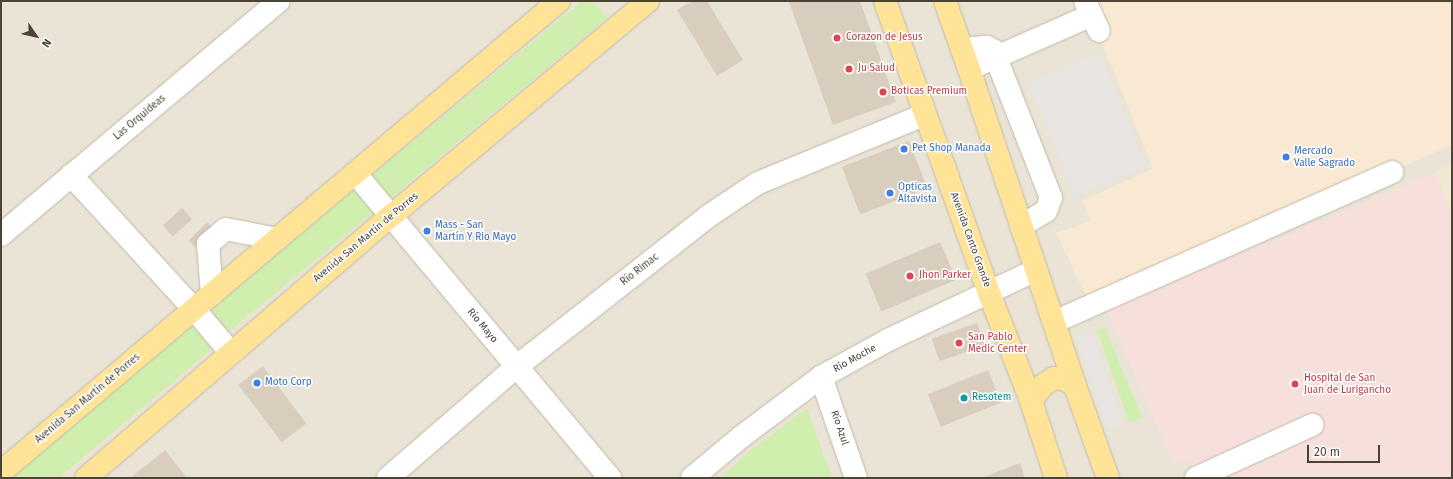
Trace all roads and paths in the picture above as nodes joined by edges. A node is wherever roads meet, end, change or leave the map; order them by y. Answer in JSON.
{"nodes":[{"id":1,"x":279,"y":1,"type":"edge"},
{"id":2,"x":559,"y":1,"type":"edge"},
{"id":3,"x":648,"y":1,"type":"edge"},
{"id":4,"x":884,"y":1,"type":"edge"},
{"id":5,"x":945,"y":1,"type":"edge"},
{"id":6,"x":1092,"y":16,"type":"edge"},
{"id":7,"x":962,"y":49,"type":"junction"},
{"id":8,"x":996,"y":57,"type":"junction"},
{"id":9,"x":969,"y":69,"type":"junction"},
{"id":10,"x":924,"y":115,"type":"junction"},
{"id":11,"x":1392,"y":172,"type":"dead end"},
{"id":12,"x":355,"y":173,"type":"junction"},
{"id":13,"x":71,"y":175,"type":"junction"},
{"id":14,"x":390,"y":216,"type":"junction"},
{"id":15,"x":1021,"y":226,"type":"junction"},
{"id":16,"x":1,"y":235,"type":"edge"},
{"id":17,"x":277,"y":239,"type":"junction"},
{"id":18,"x":1036,"y":270,"type":"junction"},
{"id":19,"x":989,"y":293,"type":"junction"},
{"id":20,"x":212,"y":294,"type":"junction"},
{"id":21,"x":194,"y":309,"type":"junction"},
{"id":22,"x":1054,"y":322,"type":"junction"},
{"id":23,"x":231,"y":353,"type":"junction"},
{"id":24,"x":516,"y":367,"type":"junction"},
{"id":25,"x":821,"y":377,"type":"junction"},
{"id":26,"x":1075,"y":386,"type":"junction"},
{"id":27,"x":1031,"y":401,"type":"junction"},
{"id":28,"x":1312,"y":425,"type":"dead end"},
{"id":29,"x":1232,"y":470,"type":"edge"},
{"id":30,"x":1,"y":472,"type":"edge"},
{"id":31,"x":86,"y":478,"type":"edge"},
{"id":32,"x":388,"y":478,"type":"edge"},
{"id":33,"x":610,"y":478,"type":"edge"},
{"id":34,"x":692,"y":478,"type":"edge"},
{"id":35,"x":856,"y":478,"type":"edge"},
{"id":36,"x":1056,"y":478,"type":"edge"},
{"id":37,"x":1108,"y":478,"type":"edge"},
{"id":38,"x":1196,"y":478,"type":"edge"}],
"edges":[{"from":1,"to":13,"type":"street","name":"Las Orquideas"},
{"from":2,"to":12,"type":"main road","name":"Avenida San Martín de Porres"},
{"from":3,"to":14,"type":"main road","name":"Avenida San Martín de Porres"},
{"from":4,"to":10,"type":"main road","name":"Avenida Canto Grande"},
{"from":5,"to":7,"type":"main road"},
{"from":6,"to":8,"type":"street"},
{"from":7,"to":8,"type":"street"},
{"from":7,"to":9,"type":"main road"},
{"from":8,"to":9,"type":"street"},
{"from":8,"to":15,"type":"street"},
{"from":9,"to":15,"type":"main road"},
{"from":10,"to":19,"type":"main road","name":"Avenida Canto Grande"},
{"from":10,"to":24,"type":"street","name":"Río Rimac"},
{"from":11,"to":22,"type":"street"},
{"from":12,"to":14,"type":"street","name":"Río Mayo"},
{"from":12,"to":17,"type":"main road","name":"Avenida San Martín de Porres"},
{"from":13,"to":16,"type":"street","name":"Las Orquideas"},
{"from":13,"to":21,"type":"street"},
{"from":14,"to":23,"type":"main road","name":"Avenida San Martín de Porres"},
{"from":14,"to":24,"type":"street","name":"Río Mayo"},
{"from":15,"to":18,"type":"main road"},
{"from":17,"to":20,"type":"main road","name":"Avenida San Martín de Porres"},
{"from":17,"to":20,"type":"street"},
{"from":18,"to":19,"type":"street","name":"Río Moche"},
{"from":18,"to":22,"type":"main road"},
{"from":19,"to":25,"type":"street","name":"Río Moche"},
{"from":19,"to":27,"type":"main road","name":"Avenida Canto Grande"},
{"from":20,"to":21,"type":"main road","name":"Avenida San Martín de Porres"},
{"from":21,"to":23,"type":"street"},
{"from":21,"to":30,"type":"main road","name":"Avenida San Martín de Porres"},
{"from":22,"to":26,"type":"main road"},
{"from":23,"to":31,"type":"main road","name":"Avenida San Martín de Porres"},
{"from":24,"to":32,"type":"street","name":"Río Rimac"},
{"from":24,"to":33,"type":"street","name":"Río Mayo"},
{"from":25,"to":34,"type":"street","name":"Río Moche"},
{"from":25,"to":35,"type":"street","name":"Río Azul"},
{"from":26,"to":27,"type":"main road"},
{"from":26,"to":37,"type":"main road"},
{"from":27,"to":36,"type":"main road","name":"Avenida Canto Grande"},
{"from":28,"to":29,"type":"street"},
{"from":29,"to":38,"type":"street"}]}
